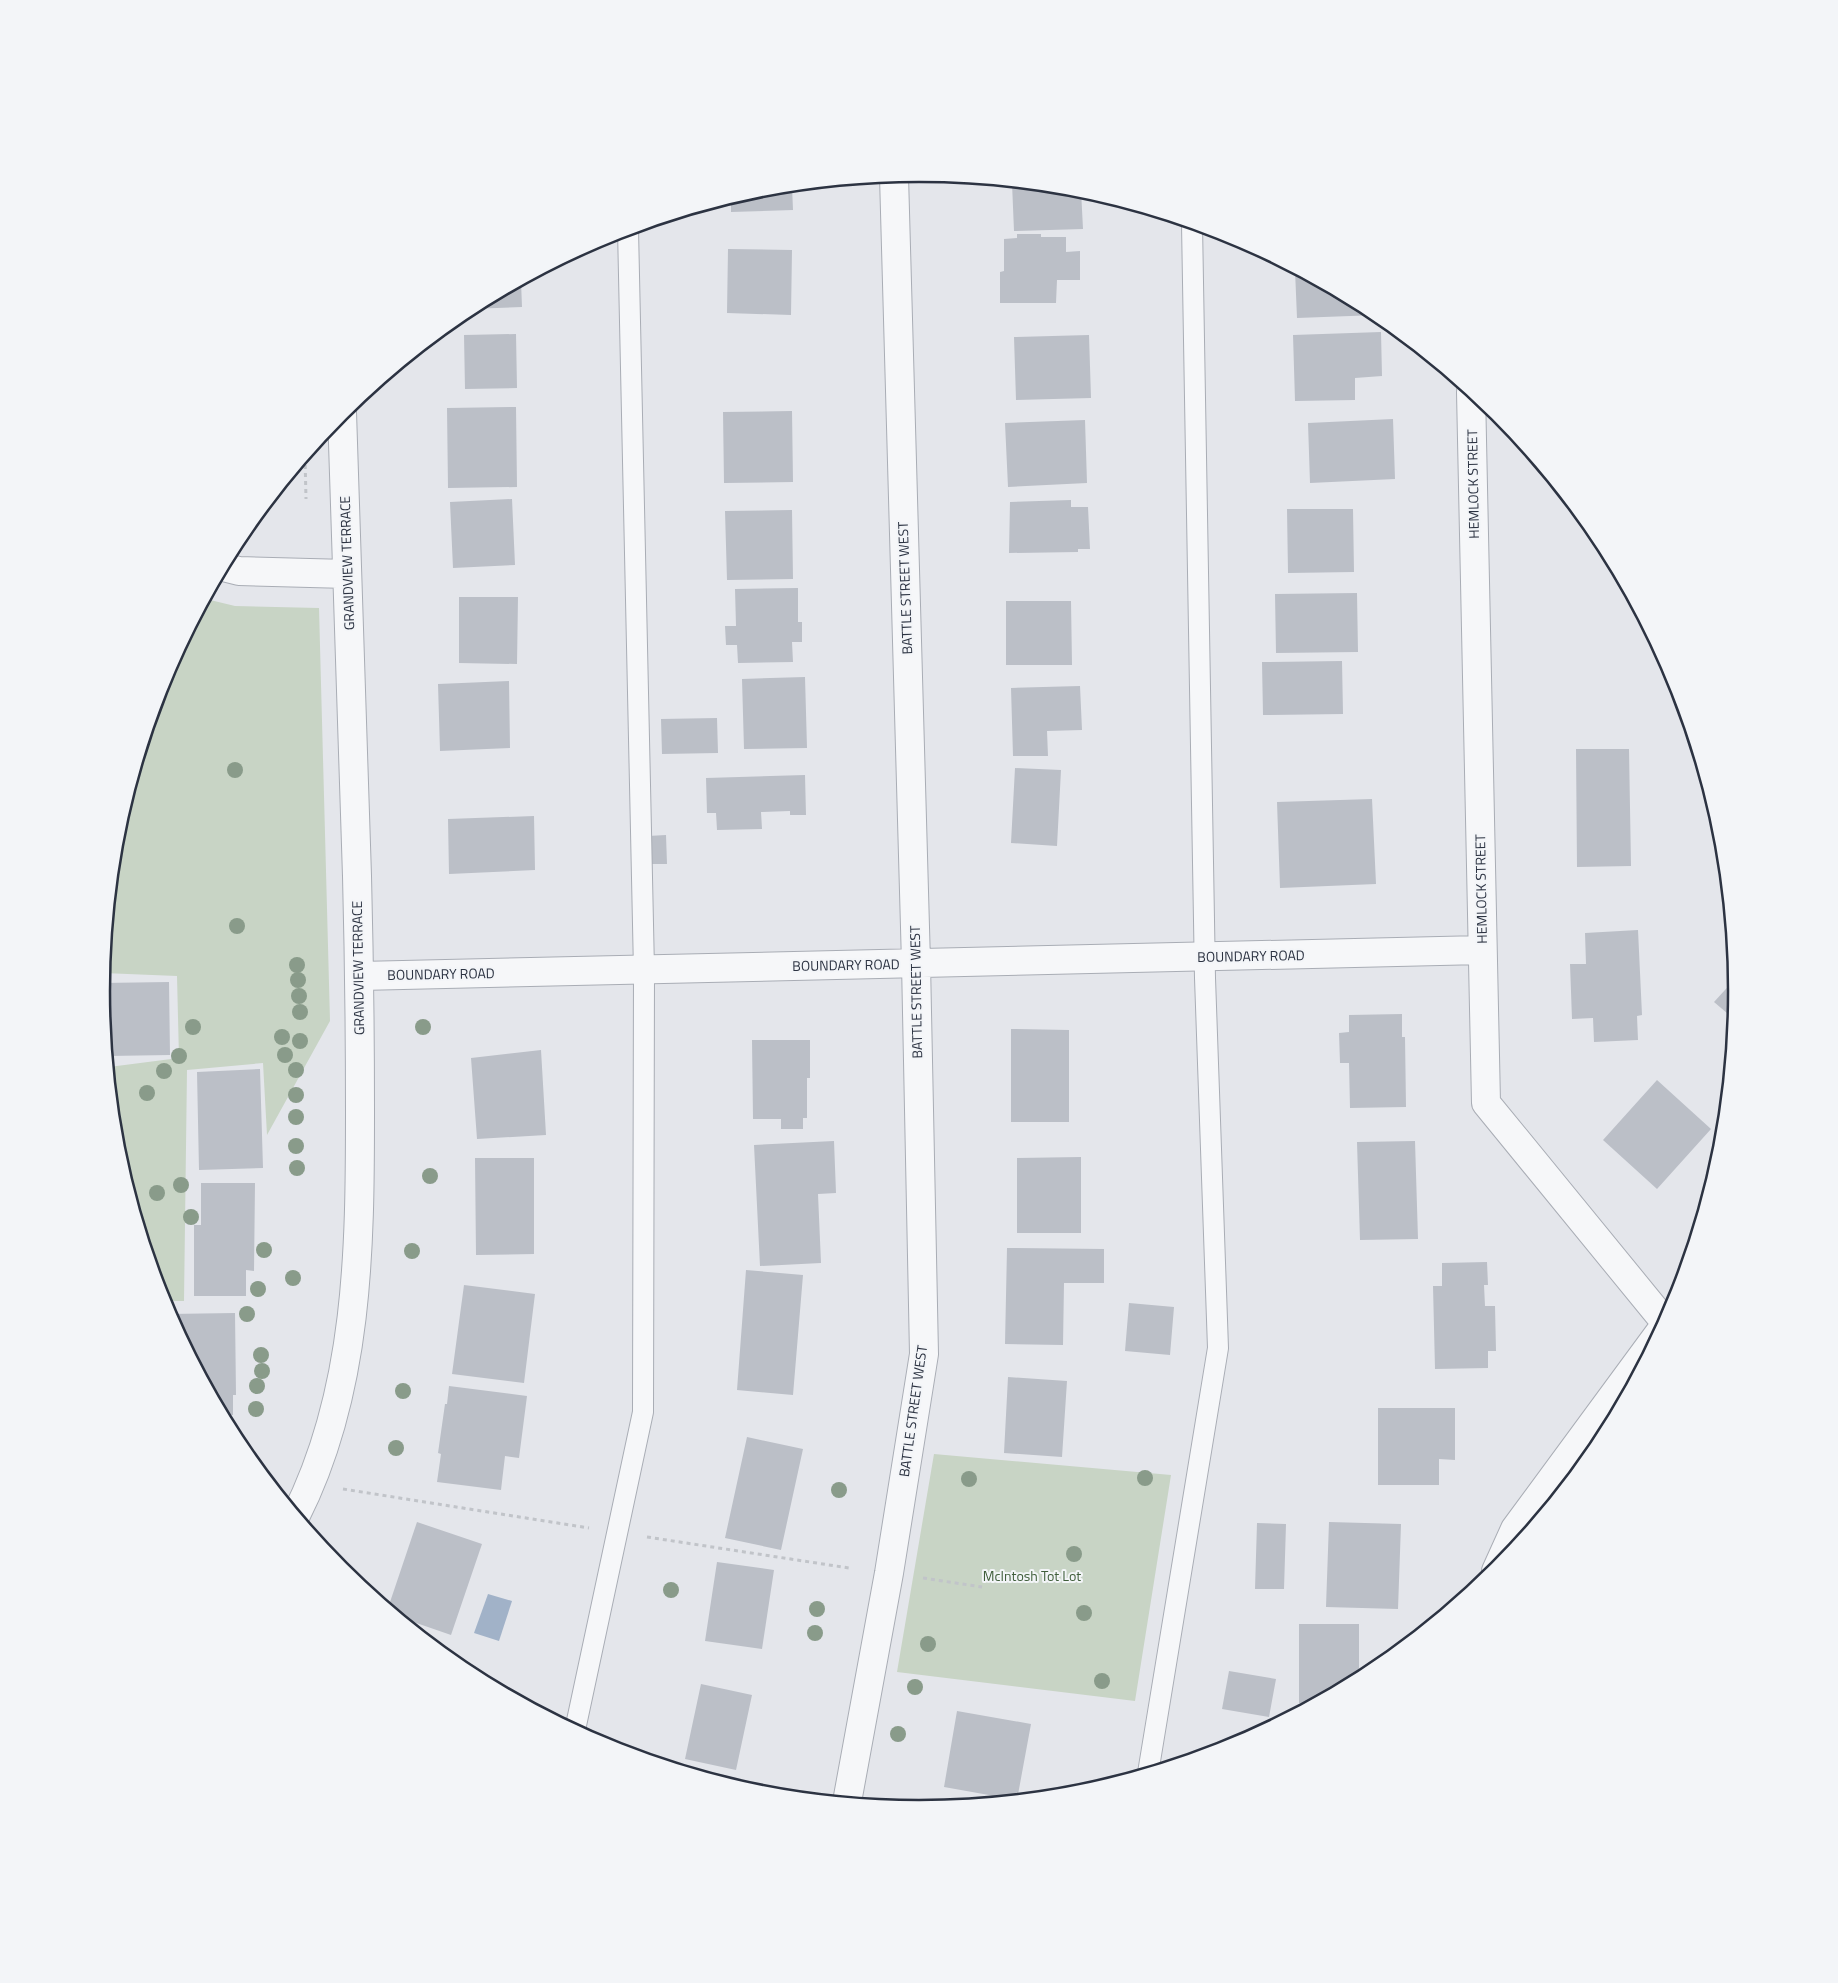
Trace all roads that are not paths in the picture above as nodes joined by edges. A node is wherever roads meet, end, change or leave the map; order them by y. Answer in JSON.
{"nodes":[{"id":1,"x":894,"y":183,"type":"edge"},
{"id":2,"x":1192,"y":230,"type":"edge"},
{"id":3,"x":628,"y":237,"type":"edge"},
{"id":4,"x":1471,"y":401,"type":"edge"},
{"id":5,"x":342,"y":424,"type":"edge"},
{"id":6,"x":229,"y":569,"type":"edge"},
{"id":7,"x":347,"y":574,"type":"junction"},
{"id":8,"x":1482,"y":950,"type":"junction"},
{"id":9,"x":1205,"y":957,"type":"junction"},
{"id":10,"x":916,"y":964,"type":"junction"},
{"id":11,"x":644,"y":970,"type":"junction"},
{"id":12,"x":360,"y":976,"type":"junction"},
{"id":13,"x":1660,"y":1315,"type":"edge"},
{"id":14,"x":1639,"y":1361,"type":"edge"},
{"id":15,"x":299,"y":1510,"type":"edge"},
{"id":16,"x":1507,"y":1547,"type":"edge"},
{"id":17,"x":576,"y":1724,"type":"edge"},
{"id":18,"x":1149,"y":1767,"type":"edge"},
{"id":19,"x":848,"y":1797,"type":"edge"}],
"edges":[{"from":1,"to":10,"type":"street","name":"BATTLE STREET WEST"},
{"from":2,"to":9,"type":"lane"},
{"from":3,"to":11,"type":"lane"},
{"from":4,"to":8,"type":"street","name":"HEMLOCK STREET"},
{"from":5,"to":7,"type":"street","name":"GRANDVIEW TERRACE"},
{"from":6,"to":7,"type":"street"},
{"from":7,"to":12,"type":"street","name":"GRANDVIEW TERRACE"},
{"from":8,"to":9,"type":"street","name":"BOUNDARY ROAD"},
{"from":8,"to":13,"type":"street","name":"HEMLOCK STREET"},
{"from":9,"to":10,"type":"street","name":"BOUNDARY ROAD"},
{"from":9,"to":18,"type":"lane"},
{"from":10,"to":11,"type":"street","name":"BOUNDARY ROAD"},
{"from":10,"to":19,"type":"street","name":"BATTLE STREET WEST"},
{"from":11,"to":12,"type":"street","name":"BOUNDARY ROAD"},
{"from":11,"to":17,"type":"lane"},
{"from":12,"to":15,"type":"street","name":"GRANDVIEW TERRACE"},
{"from":14,"to":16,"type":"street"}]}
